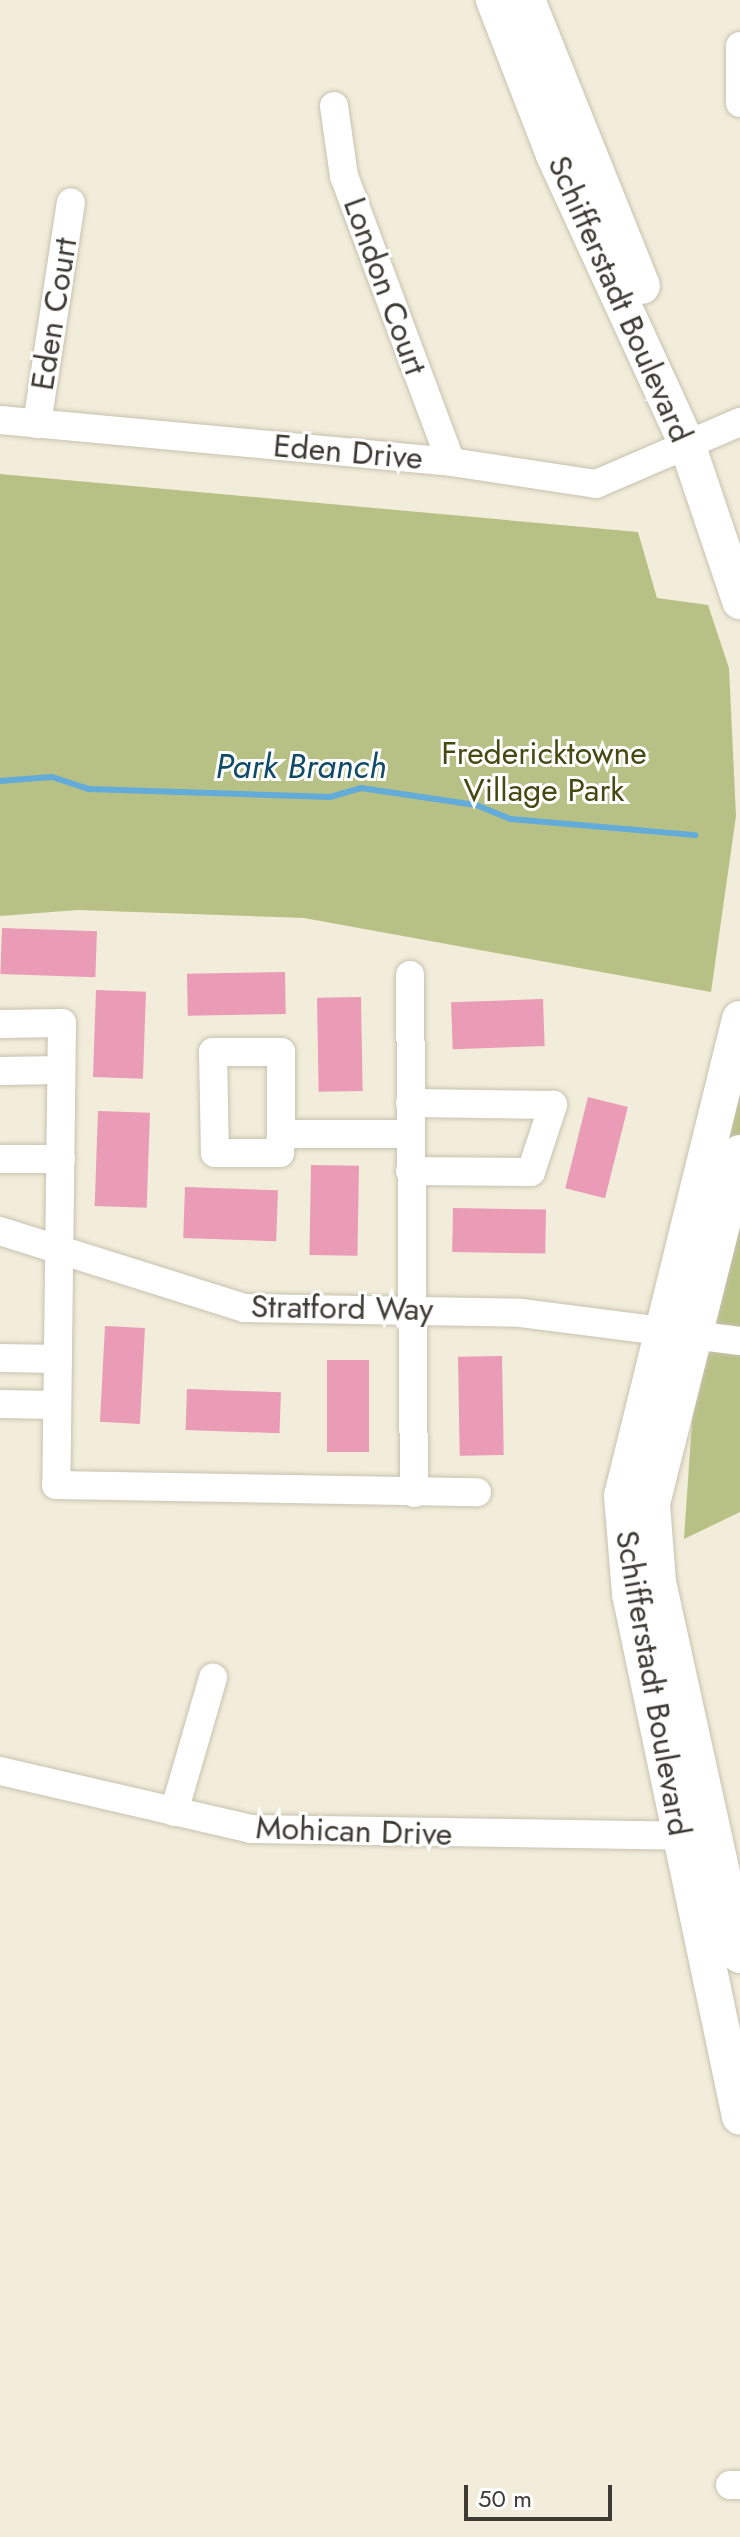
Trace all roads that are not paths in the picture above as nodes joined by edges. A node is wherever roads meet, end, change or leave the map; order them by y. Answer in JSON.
{"nodes":[{"id":1,"x":494,"y":0,"type":"edge"},
{"id":2,"x":527,"y":0,"type":"edge"},
{"id":3,"x":740,"y":46,"type":"edge"},
{"id":4,"x":740,"y":103,"type":"edge"},
{"id":5,"x":334,"y":106,"type":"dead end"},
{"id":6,"x":71,"y":203,"type":"dead end"},
{"id":7,"x":0,"y":420,"type":"edge"},
{"id":8,"x":37,"y":424,"type":"junction"},
{"id":9,"x":712,"y":434,"type":"edge"},
{"id":10,"x":451,"y":462,"type":"junction"},
{"id":11,"x":740,"y":524,"type":"edge"},
{"id":12,"x":740,"y":601,"type":"edge"},
{"id":13,"x":410,"y":975,"type":"dead end"},
{"id":14,"x":740,"y":1019,"type":"edge"},
{"id":15,"x":0,"y":1024,"type":"edge"},
{"id":16,"x":61,"y":1070,"type":"junction"},
{"id":17,"x":0,"y":1071,"type":"edge"},
{"id":18,"x":410,"y":1103,"type":"junction"},
{"id":19,"x":281,"y":1134,"type":"dead end"},
{"id":20,"x":410,"y":1134,"type":"junction"},
{"id":21,"x":740,"y":1153,"type":"edge"},
{"id":22,"x":0,"y":1159,"type":"edge"},
{"id":23,"x":61,"y":1159,"type":"junction"},
{"id":24,"x":410,"y":1171,"type":"junction"},
{"id":25,"x":0,"y":1231,"type":"edge"},
{"id":26,"x":60,"y":1248,"type":"junction"},
{"id":27,"x":411,"y":1308,"type":"junction"},
{"id":28,"x":659,"y":1334,"type":"junction"},
{"id":29,"x":694,"y":1338,"type":"junction"},
{"id":30,"x":740,"y":1341,"type":"edge"},
{"id":31,"x":0,"y":1358,"type":"edge"},
{"id":32,"x":58,"y":1359,"type":"junction"},
{"id":33,"x":0,"y":1404,"type":"edge"},
{"id":34,"x":57,"y":1405,"type":"junction"},
{"id":35,"x":477,"y":1492,"type":"dead end"},
{"id":36,"x":414,"y":1493,"type":"junction"},
{"id":37,"x":213,"y":1678,"type":"dead end"},
{"id":38,"x":0,"y":1771,"type":"edge"},
{"id":39,"x":174,"y":1812,"type":"junction"},
{"id":40,"x":697,"y":1836,"type":"junction"},
{"id":41,"x":740,"y":1955,"type":"edge"},
{"id":42,"x":740,"y":2117,"type":"edge"}],
"edges":[{"from":1,"to":9,"type":"main road","name":"Schifferstadt Boulevard"},
{"from":2,"to":9,"type":"main road","name":"Schifferstadt Boulevard"},
{"from":3,"to":4,"type":"street"},
{"from":5,"to":10,"type":"street","name":"London Court"},
{"from":6,"to":8,"type":"street","name":"Eden Court"},
{"from":7,"to":8,"type":"street","name":"Eden Drive"},
{"from":8,"to":10,"type":"street","name":"Eden Drive"},
{"from":9,"to":10,"type":"street","name":"Eden Drive"},
{"from":9,"to":11,"type":"main road","name":"Schifferstadt Boulevard"},
{"from":9,"to":12,"type":"main road","name":"Schifferstadt Boulevard"},
{"from":13,"to":18,"type":"street"},
{"from":14,"to":28,"type":"main road","name":"Schifferstadt Boulevard"},
{"from":15,"to":16,"type":"street"},
{"from":16,"to":17,"type":"street"},
{"from":16,"to":23,"type":"street"},
{"from":18,"to":20,"type":"street"},
{"from":18,"to":24,"type":"street"},
{"from":19,"to":20,"type":"street"},
{"from":20,"to":24,"type":"street"},
{"from":21,"to":29,"type":"main road","name":"Schifferstadt Boulevard"},
{"from":22,"to":23,"type":"street"},
{"from":23,"to":26,"type":"street"},
{"from":24,"to":27,"type":"street"},
{"from":25,"to":26,"type":"street","name":"Stratford Way"},
{"from":26,"to":27,"type":"street","name":"Stratford Way"},
{"from":26,"to":32,"type":"street"},
{"from":27,"to":28,"type":"street","name":"Stratford Way"},
{"from":27,"to":36,"type":"street"},
{"from":28,"to":29,"type":"street","name":"Stratford Way"},
{"from":28,"to":40,"type":"main road","name":"Schifferstadt Boulevard"},
{"from":29,"to":30,"type":"street","name":"Stratford Way"},
{"from":29,"to":40,"type":"main road","name":"Schifferstadt Boulevard"},
{"from":31,"to":32,"type":"street"},
{"from":32,"to":34,"type":"street"},
{"from":33,"to":34,"type":"street"},
{"from":34,"to":36,"type":"street"},
{"from":35,"to":36,"type":"street"},
{"from":37,"to":39,"type":"street"},
{"from":38,"to":39,"type":"street","name":"Mohican Drive"},
{"from":39,"to":40,"type":"street","name":"Mohican Drive"},
{"from":40,"to":41,"type":"main road","name":"Schifferstadt Boulevard"},
{"from":40,"to":42,"type":"main road","name":"Schifferstadt Boulevard"}]}
